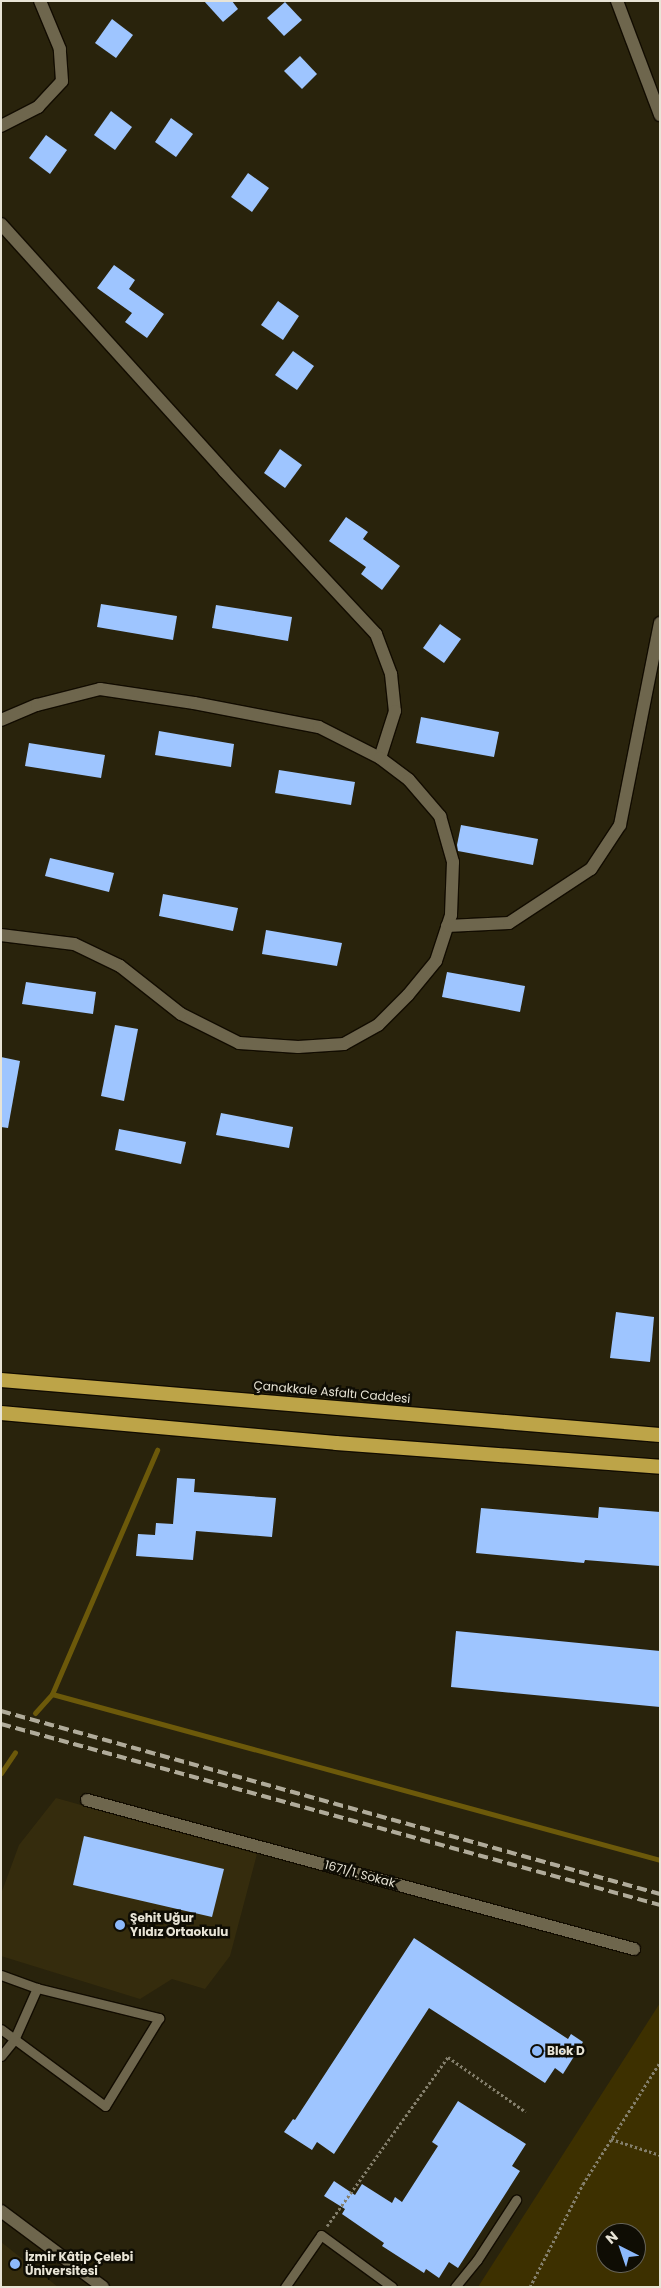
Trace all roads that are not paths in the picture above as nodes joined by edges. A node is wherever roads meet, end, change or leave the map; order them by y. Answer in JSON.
{"nodes":[{"id":1,"x":40,"y":1,"type":"edge"},
{"id":2,"x":616,"y":1,"type":"edge"},
{"id":3,"x":660,"y":115,"type":"edge"},
{"id":4,"x":1,"y":126,"type":"edge"},
{"id":5,"x":1,"y":224,"type":"edge"},
{"id":6,"x":660,"y":623,"type":"edge"},
{"id":7,"x":1,"y":720,"type":"edge"},
{"id":8,"x":380,"y":758,"type":"junction"},
{"id":9,"x":447,"y":926,"type":"junction"},
{"id":10,"x":1,"y":935,"type":"edge"},
{"id":11,"x":1,"y":1380,"type":"edge"},
{"id":12,"x":1,"y":1413,"type":"edge"},
{"id":13,"x":660,"y":1435,"type":"edge"},
{"id":14,"x":660,"y":1467,"type":"edge"},
{"id":15,"x":87,"y":1800,"type":"dead end"},
{"id":16,"x":634,"y":1949,"type":"dead end"},
{"id":17,"x":1,"y":1975,"type":"edge"},
{"id":18,"x":37,"y":1988,"type":"junction"},
{"id":19,"x":1,"y":2029,"type":"edge"},
{"id":20,"x":14,"y":2040,"type":"junction"},
{"id":21,"x":1,"y":2056,"type":"edge"},
{"id":22,"x":516,"y":2200,"type":"dead end"},
{"id":23,"x":1,"y":2211,"type":"edge"},
{"id":24,"x":102,"y":2287,"type":"edge"},
{"id":25,"x":285,"y":2287,"type":"edge"},
{"id":26,"x":392,"y":2287,"type":"edge"},
{"id":27,"x":455,"y":2287,"type":"edge"}],
"edges":[{"from":1,"to":4,"type":"street"},
{"from":2,"to":3,"type":"street"},
{"from":5,"to":8,"type":"street"},
{"from":6,"to":9,"type":"street"},
{"from":7,"to":8,"type":"street"},
{"from":8,"to":9,"type":"street"},
{"from":9,"to":10,"type":"street"},
{"from":11,"to":13,"type":"highway","name":"Çanakkale Asfaltı Caddesi"},
{"from":12,"to":14,"type":"highway"},
{"from":15,"to":16,"type":"street","name":"1671/1. Sokak"},
{"from":17,"to":18,"type":"lane"},
{"from":18,"to":20,"type":"lane"},
{"from":18,"to":20,"type":"lane"},
{"from":19,"to":20,"type":"lane"},
{"from":20,"to":21,"type":"lane"},
{"from":22,"to":27,"type":"lane"},
{"from":23,"to":24,"type":"street"},
{"from":25,"to":26,"type":"lane"}]}
